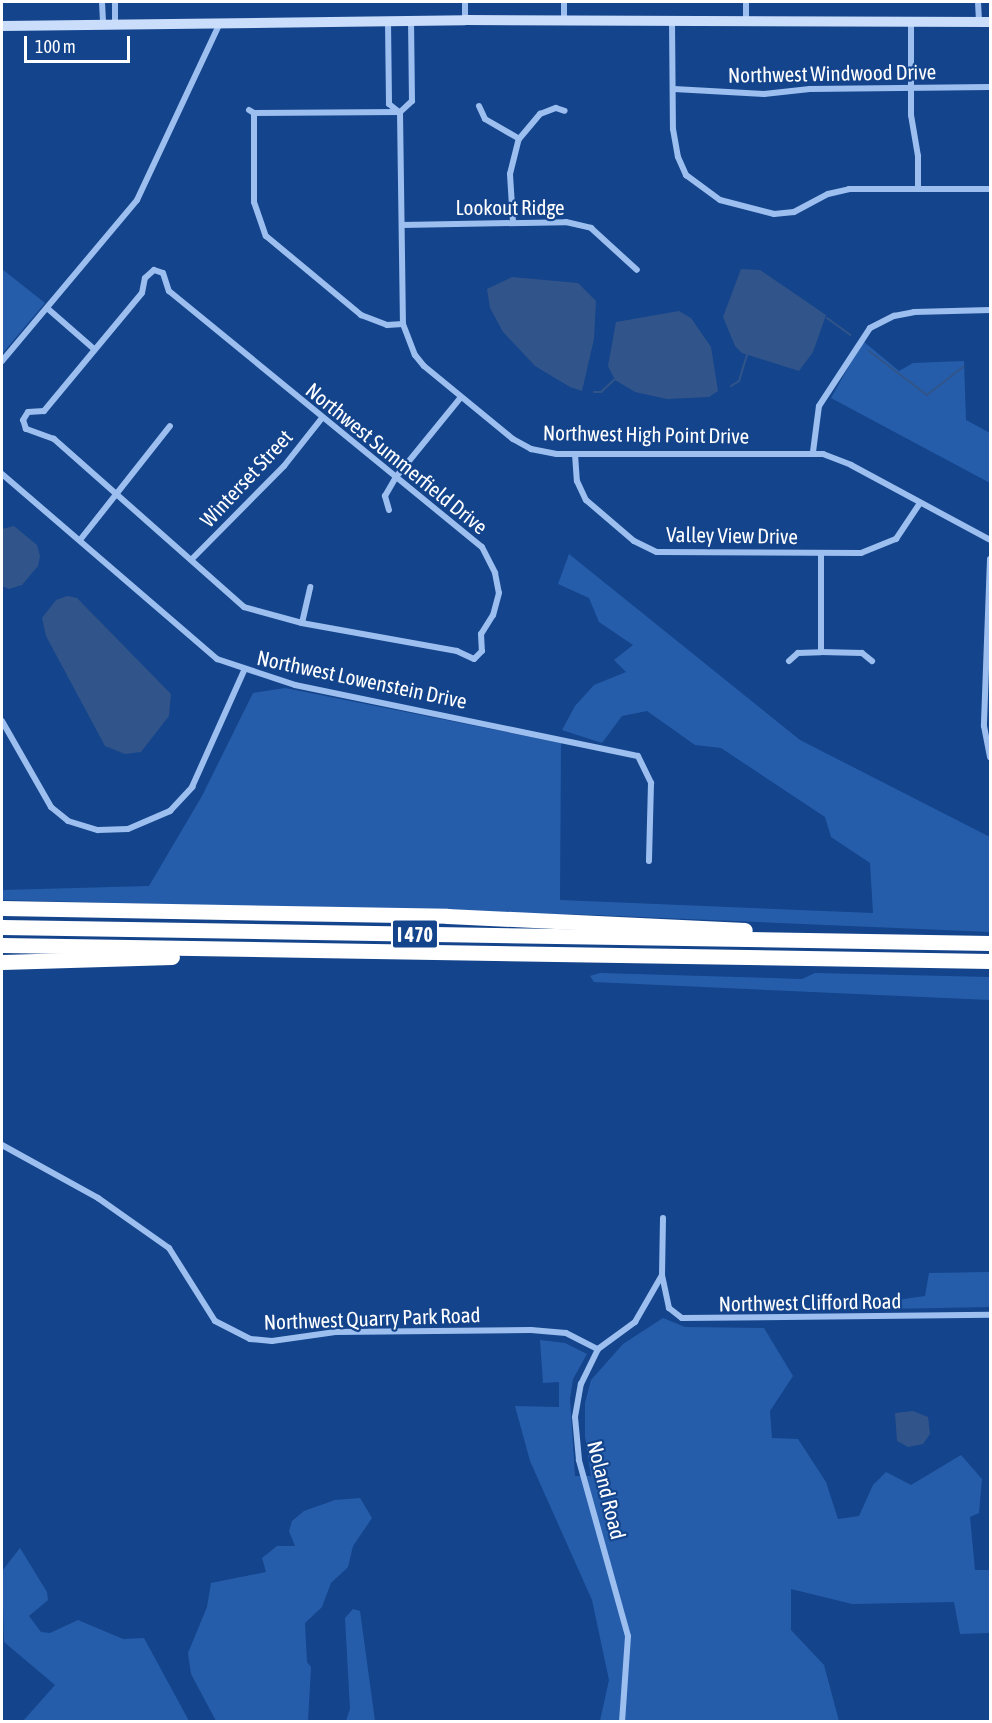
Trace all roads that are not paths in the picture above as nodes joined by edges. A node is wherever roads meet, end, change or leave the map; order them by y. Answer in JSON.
{"nodes":[{"id":1,"x":102,"y":2,"type":"edge"},
{"id":2,"x":115,"y":2,"type":"edge"},
{"id":3,"x":465,"y":2,"type":"edge"},
{"id":4,"x":564,"y":2,"type":"edge"},
{"id":5,"x":746,"y":2,"type":"edge"},
{"id":6,"x":978,"y":2,"type":"edge"},
{"id":7,"x":411,"y":20,"type":"junction"},
{"id":8,"x":465,"y":20,"type":"junction"},
{"id":9,"x":746,"y":20,"type":"junction"},
{"id":10,"x":388,"y":21,"type":"junction"},
{"id":11,"x":564,"y":21,"type":"junction"},
{"id":12,"x":672,"y":21,"type":"junction"},
{"id":13,"x":220,"y":22,"type":"junction"},
{"id":14,"x":911,"y":22,"type":"junction"},
{"id":15,"x":985,"y":22,"type":"edge"},
{"id":16,"x":103,"y":24,"type":"junction"},
{"id":17,"x":115,"y":24,"type":"junction"},
{"id":18,"x":2,"y":26,"type":"edge"},
{"id":19,"x":990,"y":87,"type":"edge"},
{"id":20,"x":674,"y":89,"type":"junction"},
{"id":21,"x":913,"y":89,"type":"junction"},
{"id":22,"x":479,"y":106,"type":"dead end"},
{"id":23,"x":565,"y":111,"type":"dead end"},
{"id":24,"x":400,"y":112,"type":"junction"},
{"id":25,"x":519,"y":139,"type":"junction"},
{"id":26,"x":918,"y":189,"type":"junction"},
{"id":27,"x":990,"y":189,"type":"edge"},
{"id":28,"x":513,"y":222,"type":"junction"},
{"id":29,"x":402,"y":225,"type":"junction"},
{"id":30,"x":637,"y":270,"type":"dead end"},
{"id":31,"x":47,"y":308,"type":"junction"},
{"id":32,"x":990,"y":310,"type":"edge"},
{"id":33,"x":404,"y":324,"type":"junction"},
{"id":34,"x":94,"y":349,"type":"junction"},
{"id":35,"x":2,"y":361,"type":"edge"},
{"id":36,"x":461,"y":397,"type":"junction"},
{"id":37,"x":322,"y":418,"type":"junction"},
{"id":38,"x":170,"y":426,"type":"dead end"},
{"id":39,"x":813,"y":452,"type":"junction"},
{"id":40,"x":575,"y":454,"type":"junction"},
{"id":41,"x":2,"y":474,"type":"edge"},
{"id":42,"x":396,"y":477,"type":"junction"},
{"id":43,"x":116,"y":493,"type":"junction"},
{"id":44,"x":920,"y":503,"type":"junction"},
{"id":45,"x":389,"y":510,"type":"dead end"},
{"id":46,"x":80,"y":540,"type":"junction"},
{"id":47,"x":990,"y":540,"type":"edge"},
{"id":48,"x":821,"y":553,"type":"junction"},
{"id":49,"x":192,"y":559,"type":"junction"},
{"id":50,"x":990,"y":559,"type":"edge"},
{"id":51,"x":310,"y":587,"type":"dead end"},
{"id":52,"x":302,"y":623,"type":"junction"},
{"id":53,"x":821,"y":652,"type":"junction"},
{"id":54,"x":789,"y":661,"type":"dead end"},
{"id":55,"x":872,"y":661,"type":"dead end"},
{"id":56,"x":244,"y":671,"type":"junction"},
{"id":57,"x":2,"y":721,"type":"edge"},
{"id":58,"x":990,"y":758,"type":"edge"},
{"id":59,"x":649,"y":861,"type":"dead end"},
{"id":60,"x":2,"y":908,"type":"edge"},
{"id":61,"x":2,"y":927,"type":"edge"},
{"id":62,"x":828,"y":941,"type":"junction"},
{"id":63,"x":990,"y":943,"type":"edge"},
{"id":64,"x":2,"y":945,"type":"edge"},
{"id":65,"x":306,"y":950,"type":"junction"},
{"id":66,"x":990,"y":961,"type":"edge"},
{"id":67,"x":2,"y":962,"type":"edge"},
{"id":68,"x":2,"y":1145,"type":"edge"},
{"id":69,"x":663,"y":1218,"type":"dead end"},
{"id":70,"x":662,"y":1275,"type":"junction"},
{"id":71,"x":990,"y":1315,"type":"edge"},
{"id":72,"x":598,"y":1349,"type":"junction"},
{"id":73,"x":622,"y":1722,"type":"edge"}],
"edges":[{"from":1,"to":16,"type":"street"},
{"from":2,"to":17,"type":"street"},
{"from":3,"to":8,"type":"street"},
{"from":4,"to":11,"type":"street"},
{"from":5,"to":9,"type":"street"},
{"from":6,"to":15,"type":"street"},
{"from":7,"to":8,"type":"main road"},
{"from":7,"to":10,"type":"main road"},
{"from":7,"to":24,"type":"street","name":"Northwest High Point Drive"},
{"from":8,"to":11,"type":"main road"},
{"from":9,"to":12,"type":"main road"},
{"from":9,"to":14,"type":"main road"},
{"from":10,"to":13,"type":"main road"},
{"from":10,"to":24,"type":"street","name":"Northwest High Point Drive"},
{"from":11,"to":12,"type":"main road"},
{"from":12,"to":20,"type":"street"},
{"from":13,"to":17,"type":"main road"},
{"from":13,"to":31,"type":"street"},
{"from":14,"to":15,"type":"main road"},
{"from":14,"to":21,"type":"street"},
{"from":16,"to":17,"type":"main road"},
{"from":16,"to":18,"type":"main road"},
{"from":19,"to":21,"type":"street","name":"Northwest Windwood Drive"},
{"from":20,"to":21,"type":"street","name":"Northwest Windwood Drive"},
{"from":20,"to":26,"type":"street"},
{"from":21,"to":26,"type":"street"},
{"from":22,"to":25,"type":"street"},
{"from":23,"to":25,"type":"street"},
{"from":24,"to":29,"type":"street","name":"Northwest High Point Drive"},
{"from":24,"to":33,"type":"street"},
{"from":25,"to":28,"type":"street"},
{"from":26,"to":27,"type":"street"},
{"from":28,"to":29,"type":"street","name":"Lookout Ridge"},
{"from":28,"to":30,"type":"street","name":"Lookout Ridge"},
{"from":29,"to":33,"type":"street","name":"Northwest High Point Drive"},
{"from":31,"to":34,"type":"street"},
{"from":31,"to":35,"type":"street"},
{"from":32,"to":39,"type":"street"},
{"from":33,"to":36,"type":"street","name":"Northwest High Point Drive"},
{"from":34,"to":37,"type":"street","name":"Northwest Summerfield Drive"},
{"from":34,"to":43,"type":"street","name":"Northwest Summerfield Drive"},
{"from":36,"to":40,"type":"street","name":"Northwest High Point Drive"},
{"from":36,"to":42,"type":"street"},
{"from":37,"to":42,"type":"street","name":"Northwest Summerfield Drive"},
{"from":37,"to":49,"type":"street","name":"Winterset Street"},
{"from":38,"to":43,"type":"street"},
{"from":39,"to":40,"type":"street","name":"Northwest High Point Drive"},
{"from":39,"to":44,"type":"street","name":"Northwest High Point Drive"},
{"from":40,"to":48,"type":"street","name":"Valley View Drive"},
{"from":41,"to":46,"type":"street","name":"Northwest Lowenstein Drive"},
{"from":42,"to":45,"type":"street"},
{"from":42,"to":52,"type":"street","name":"Northwest Summerfield Drive"},
{"from":43,"to":46,"type":"street"},
{"from":43,"to":49,"type":"street","name":"Northwest Summerfield Drive"},
{"from":44,"to":47,"type":"street","name":"Northwest High Point Drive"},
{"from":44,"to":48,"type":"street","name":"Valley View Drive"},
{"from":46,"to":56,"type":"street","name":"Northwest Lowenstein Drive"},
{"from":48,"to":53,"type":"street"},
{"from":49,"to":52,"type":"street","name":"Northwest Summerfield Drive"},
{"from":50,"to":58,"type":"street"},
{"from":51,"to":52,"type":"street"},
{"from":53,"to":54,"type":"street"},
{"from":53,"to":55,"type":"street"},
{"from":56,"to":57,"type":"street"},
{"from":56,"to":59,"type":"street","name":"Northwest Lowenstein Drive"},
{"from":60,"to":62,"type":"highway"},
{"from":61,"to":62,"type":"highway","number":"I 470"},
{"from":62,"to":63,"type":"highway","number":"I 470"},
{"from":64,"to":65,"type":"highway","number":"I 470"},
{"from":65,"to":66,"type":"highway","number":"I 470"},
{"from":65,"to":67,"type":"highway"},
{"from":68,"to":72,"type":"street","name":"Northwest Quarry Park Road"},
{"from":69,"to":70,"type":"street"},
{"from":70,"to":71,"type":"street","name":"Northwest Clifford Road"},
{"from":70,"to":72,"type":"street"},
{"from":72,"to":73,"type":"street","name":"Noland Road"}]}
